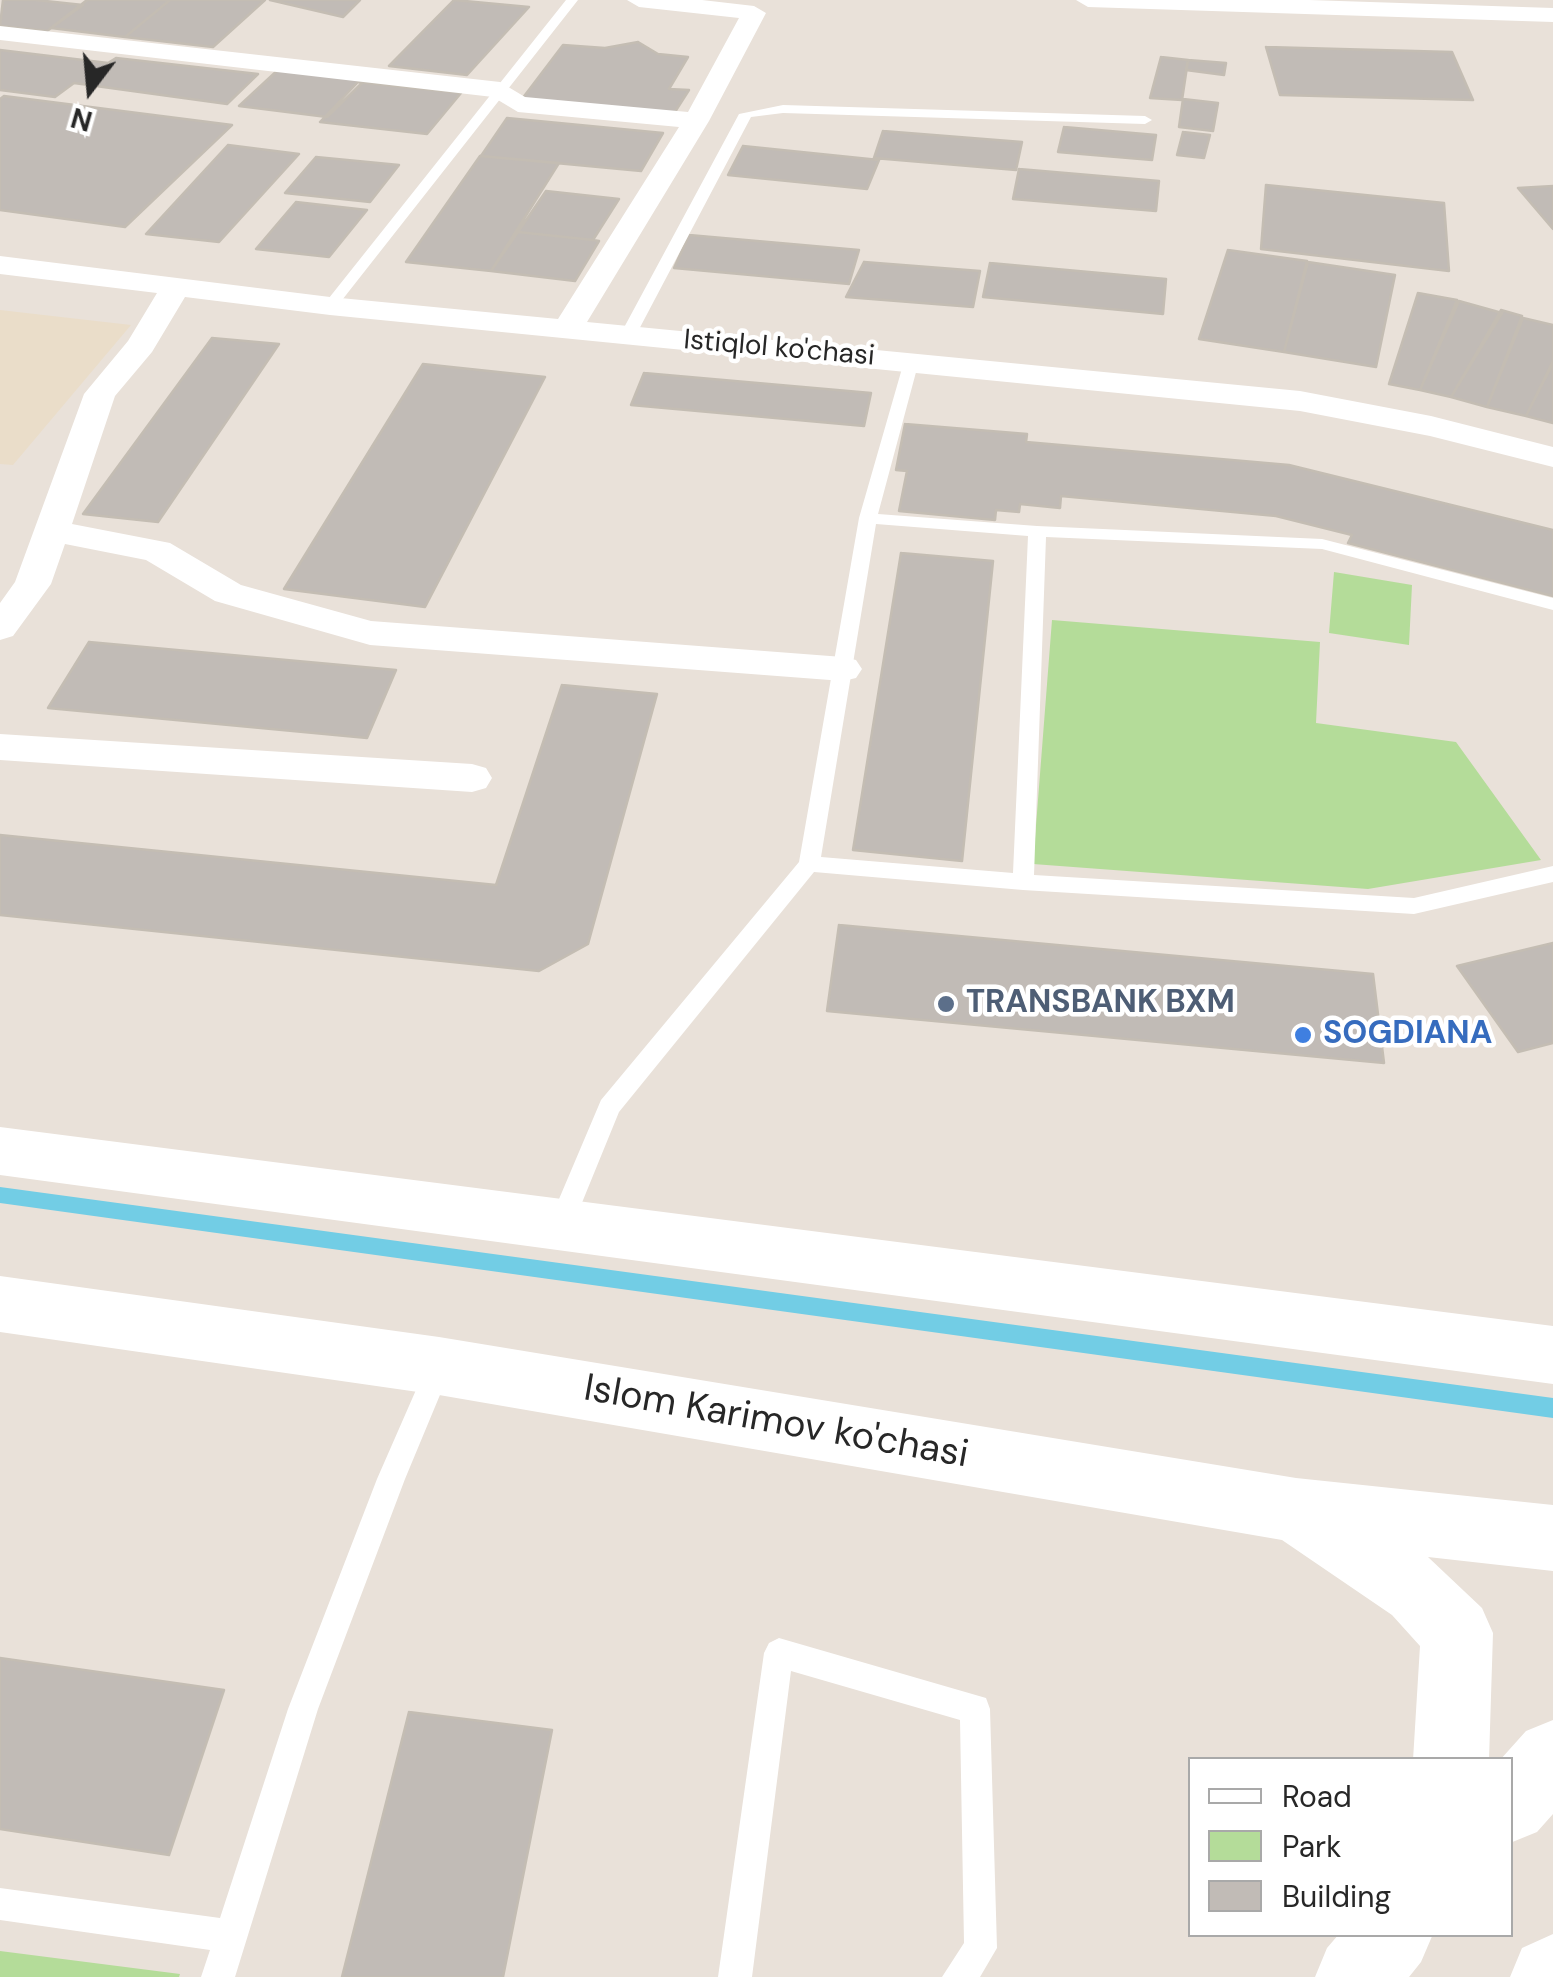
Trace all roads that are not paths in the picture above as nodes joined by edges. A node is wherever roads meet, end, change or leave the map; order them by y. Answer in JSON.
{"nodes":[{"id":1,"x":572,"y":0,"type":"edge"},
{"id":2,"x":639,"y":0,"type":"edge"},
{"id":3,"x":1088,"y":0,"type":"edge"},
{"id":4,"x":1553,"y":15,"type":"edge"},
{"id":5,"x":0,"y":34,"type":"edge"},
{"id":6,"x":500,"y":90,"type":"junction"},
{"id":7,"x":1145,"y":120,"type":"dead end"},
{"id":8,"x":696,"y":121,"type":"junction"},
{"id":9,"x":0,"y":265,"type":"edge"},
{"id":10,"x":176,"y":287,"type":"junction"},
{"id":11,"x":330,"y":306,"type":"junction"},
{"id":12,"x":567,"y":329,"type":"junction"},
{"id":13,"x":628,"y":336,"type":"junction"},
{"id":14,"x":911,"y":361,"type":"junction"},
{"id":15,"x":1553,"y":457,"type":"edge"},
{"id":16,"x":868,"y":518,"type":"junction"},
{"id":17,"x":52,"y":531,"type":"junction"},
{"id":18,"x":1037,"y":531,"type":"junction"},
{"id":19,"x":1553,"y":604,"type":"edge"},
{"id":20,"x":0,"y":628,"type":"edge"},
{"id":21,"x":843,"y":668,"type":"junction"},
{"id":22,"x":0,"y":747,"type":"edge"},
{"id":23,"x":472,"y":778,"type":"dead end"},
{"id":24,"x":809,"y":864,"type":"junction"},
{"id":25,"x":1553,"y":874,"type":"edge"},
{"id":26,"x":1023,"y":882,"type":"junction"},
{"id":27,"x":0,"y":1151,"type":"edge"},
{"id":28,"x":561,"y":1224,"type":"junction"},
{"id":29,"x":0,"y":1304,"type":"edge"},
{"id":30,"x":1553,"y":1355,"type":"edge"},
{"id":31,"x":439,"y":1366,"type":"junction"},
{"id":32,"x":1296,"y":1510,"type":"junction"},
{"id":33,"x":1553,"y":1538,"type":"edge"},
{"id":34,"x":1452,"y":1757,"type":"edge"},
{"id":35,"x":1553,"y":1758,"type":"edge"},
{"id":36,"x":1513,"y":1802,"type":"edge"},
{"id":37,"x":0,"y":1904,"type":"edge"},
{"id":38,"x":230,"y":1936,"type":"junction"},
{"id":39,"x":218,"y":1977,"type":"edge"},
{"id":40,"x":735,"y":1977,"type":"edge"},
{"id":41,"x":959,"y":1977,"type":"edge"}],
"edges":[{"from":1,"to":6,"type":"lane"},
{"from":2,"to":8,"type":"street"},
{"from":3,"to":4,"type":"street"},
{"from":5,"to":6,"type":"street"},
{"from":6,"to":8,"type":"street"},
{"from":6,"to":11,"type":"lane"},
{"from":7,"to":13,"type":"lane"},
{"from":8,"to":12,"type":"street"},
{"from":9,"to":10,"type":"street","name":"Istiqlol ko'chasi"},
{"from":10,"to":11,"type":"street","name":"Istiqlol ko'chasi"},
{"from":10,"to":17,"type":"street"},
{"from":11,"to":12,"type":"street","name":"Istiqlol ko'chasi"},
{"from":12,"to":13,"type":"street","name":"Istiqlol ko'chasi"},
{"from":13,"to":14,"type":"street","name":"Istiqlol ko'chasi"},
{"from":14,"to":15,"type":"street","name":"Istiqlol ko'chasi"},
{"from":14,"to":16,"type":"lane"},
{"from":16,"to":18,"type":"lane"},
{"from":16,"to":21,"type":"lane"},
{"from":17,"to":20,"type":"street"},
{"from":17,"to":21,"type":"street"},
{"from":18,"to":19,"type":"lane"},
{"from":18,"to":26,"type":"lane"},
{"from":21,"to":24,"type":"lane"},
{"from":22,"to":23,"type":"street"},
{"from":24,"to":26,"type":"lane"},
{"from":24,"to":28,"type":"lane"},
{"from":25,"to":26,"type":"lane"},
{"from":27,"to":28,"type":"main road"},
{"from":28,"to":30,"type":"main road"},
{"from":29,"to":31,"type":"main road","name":"Islom Karimov ko'chasi"},
{"from":31,"to":32,"type":"main road","name":"Islom Karimov ko'chasi"},
{"from":31,"to":38,"type":"lane"},
{"from":32,"to":33,"type":"main road","name":"Islom Karimov ko'chasi"},
{"from":32,"to":34,"type":"main road"},
{"from":35,"to":36,"type":"main road"},
{"from":37,"to":38,"type":"lane"},
{"from":38,"to":39,"type":"lane"},
{"from":40,"to":41,"type":"lane"}]}
